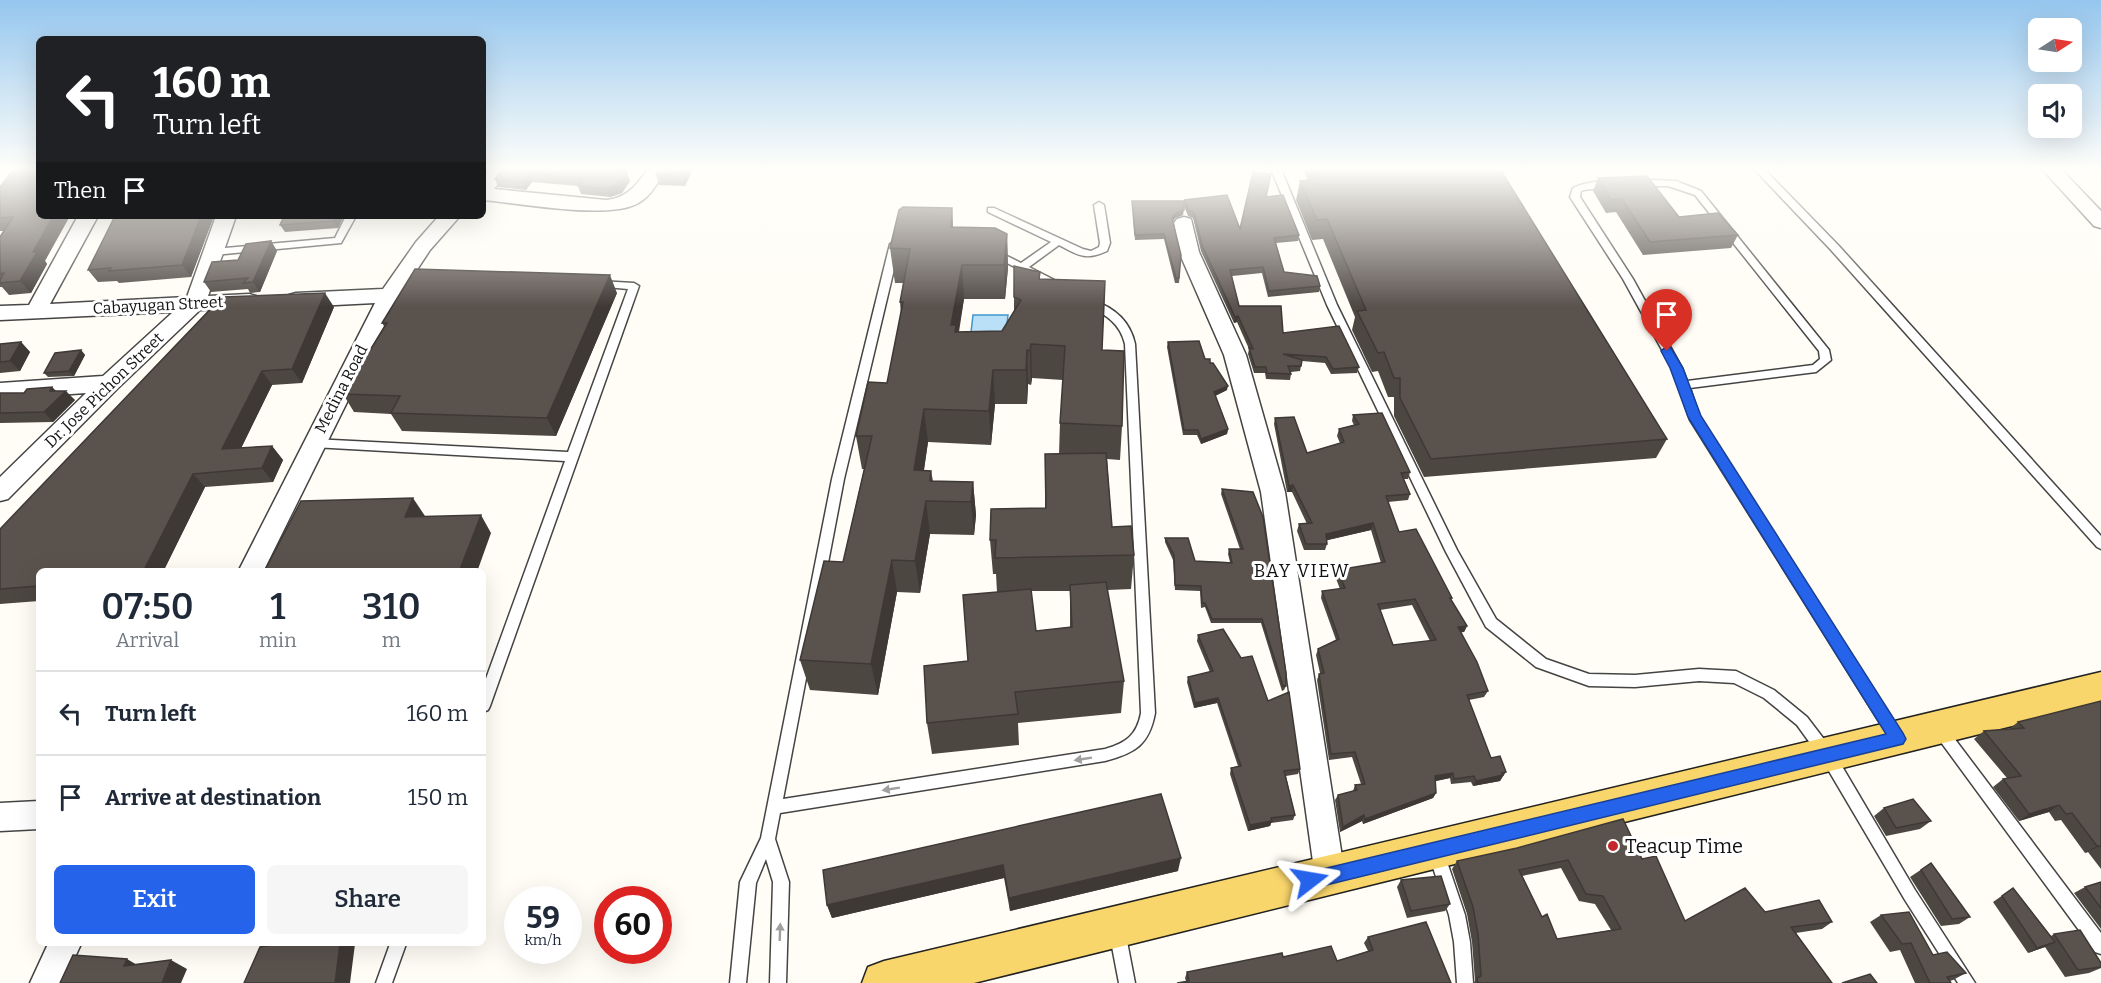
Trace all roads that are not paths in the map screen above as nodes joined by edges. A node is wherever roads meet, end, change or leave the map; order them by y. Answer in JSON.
{"nodes":[{"id":1,"x":1002,"y":215,"type":"edge"},
{"id":2,"x":1101,"y":215,"type":"edge"},
{"id":3,"x":1295,"y":215,"type":"edge"},
{"id":4,"x":1587,"y":215,"type":"edge"},
{"id":5,"x":1716,"y":215,"type":"edge"},
{"id":6,"x":1803,"y":215,"type":"edge"},
{"id":7,"x":86,"y":219,"type":"edge"},
{"id":8,"x":225,"y":219,"type":"edge"},
{"id":9,"x":349,"y":219,"type":"edge"},
{"id":10,"x":447,"y":219,"type":"edge"},
{"id":11,"x":1184,"y":222,"type":"dead end"},
{"id":12,"x":901,"y":236,"type":"edge"},
{"id":13,"x":1058,"y":240,"type":"junction"},
{"id":14,"x":983,"y":248,"type":"edge"},
{"id":15,"x":214,"y":252,"type":"junction"},
{"id":16,"x":1022,"y":267,"type":"junction"},
{"id":17,"x":586,"y":283,"type":"edge"},
{"id":18,"x":389,"y":296,"type":"junction"},
{"id":19,"x":195,"y":303,"type":"junction"},
{"id":20,"x":36,"y":311,"type":"junction"},
{"id":21,"x":0,"y":313,"type":"edge"},
{"id":22,"x":109,"y":383,"type":"junction"},
{"id":23,"x":1683,"y":385,"type":"junction"},
{"id":24,"x":0,"y":391,"type":"edge"},
{"id":25,"x":314,"y":443,"type":"junction"},
{"id":26,"x":572,"y":457,"type":"junction"},
{"id":27,"x":28,"y":464,"type":"junction"},
{"id":28,"x":0,"y":466,"type":"edge"},
{"id":29,"x":0,"y":492,"type":"edge"},
{"id":30,"x":2101,"y":544,"type":"edge"},
{"id":31,"x":252,"y":568,"type":"edge"},
{"id":32,"x":2098,"y":694,"type":"edge"},
{"id":33,"x":486,"y":698,"type":"edge"},
{"id":34,"x":1938,"y":728,"type":"junction"},
{"id":35,"x":1898,"y":739,"type":"junction"},
{"id":36,"x":1828,"y":756,"type":"junction"},
{"id":37,"x":772,"y":807,"type":"junction"},
{"id":38,"x":36,"y":815,"type":"edge"},
{"id":39,"x":0,"y":817,"type":"edge"},
{"id":40,"x":768,"y":839,"type":"junction"},
{"id":41,"x":1435,"y":850,"type":"junction"},
{"id":42,"x":1330,"y":876,"type":"junction"},
{"id":43,"x":1116,"y":927,"type":"junction"},
{"id":44,"x":64,"y":946,"type":"edge"},
{"id":45,"x":397,"y":946,"type":"edge"},
{"id":46,"x":2101,"y":946,"type":"edge"},
{"id":47,"x":46,"y":983,"type":"edge"},
{"id":48,"x":384,"y":983,"type":"edge"},
{"id":49,"x":738,"y":983,"type":"edge"},
{"id":50,"x":778,"y":983,"type":"edge"},
{"id":51,"x":884,"y":983,"type":"edge"},
{"id":52,"x":1127,"y":983,"type":"edge"},
{"id":53,"x":1465,"y":983,"type":"edge"},
{"id":54,"x":1967,"y":983,"type":"edge"}],
"edges":[{"from":1,"to":13,"type":"lane"},
{"from":2,"to":13,"type":"lane"},
{"from":3,"to":36,"type":"lane"},
{"from":4,"to":23,"type":"lane"},
{"from":5,"to":23,"type":"lane"},
{"from":6,"to":30,"type":"lane"},
{"from":7,"to":20,"type":"street"},
{"from":8,"to":15,"type":"street","name":"Dr. Jose Pichon Street"},
{"from":9,"to":15,"type":"lane"},
{"from":10,"to":18,"type":"street","name":"Medina Road"},
{"from":11,"to":42,"type":"street"},
{"from":12,"to":37,"type":"lane"},
{"from":13,"to":16,"type":"lane"},
{"from":14,"to":16,"type":"lane"},
{"from":15,"to":19,"type":"street","name":"Dr. Jose Pichon Street"},
{"from":16,"to":37,"type":"lane","one_way":true},
{"from":17,"to":26,"type":"lane"},
{"from":18,"to":19,"type":"street","name":"Cabayugan Street"},
{"from":18,"to":25,"type":"street","name":"Medina Road"},
{"from":19,"to":20,"type":"street","name":"Cabayugan Street"},
{"from":19,"to":22,"type":"street","name":"Dr. Jose Pichon Street"},
{"from":20,"to":21,"type":"street","name":"Cabayugan Street"},
{"from":22,"to":24,"type":"street"},
{"from":22,"to":27,"type":"street","name":"Dr. Jose Pichon Street"},
{"from":23,"to":35,"type":"lane"},
{"from":25,"to":26,"type":"lane"},
{"from":25,"to":31,"type":"street","name":"Medina Road"},
{"from":26,"to":33,"type":"lane"},
{"from":27,"to":28,"type":"street"},
{"from":27,"to":29,"type":"street","name":"Dr. Jose Pichon Street"},
{"from":32,"to":34,"type":"main road"},
{"from":34,"to":35,"type":"main road"},
{"from":34,"to":46,"type":"lane"},
{"from":35,"to":36,"type":"main road"},
{"from":36,"to":41,"type":"main road"},
{"from":36,"to":54,"type":"lane"},
{"from":37,"to":40,"type":"lane"},
{"from":38,"to":39,"type":"street"},
{"from":40,"to":49,"type":"lane"},
{"from":50,"to":40,"type":"lane","one_way":true},
{"from":41,"to":42,"type":"main road"},
{"from":41,"to":53,"type":"lane"},
{"from":42,"to":43,"type":"main road"},
{"from":43,"to":51,"type":"main road"},
{"from":43,"to":52,"type":"lane"},
{"from":44,"to":47,"type":"street"},
{"from":45,"to":48,"type":"lane"}]}
